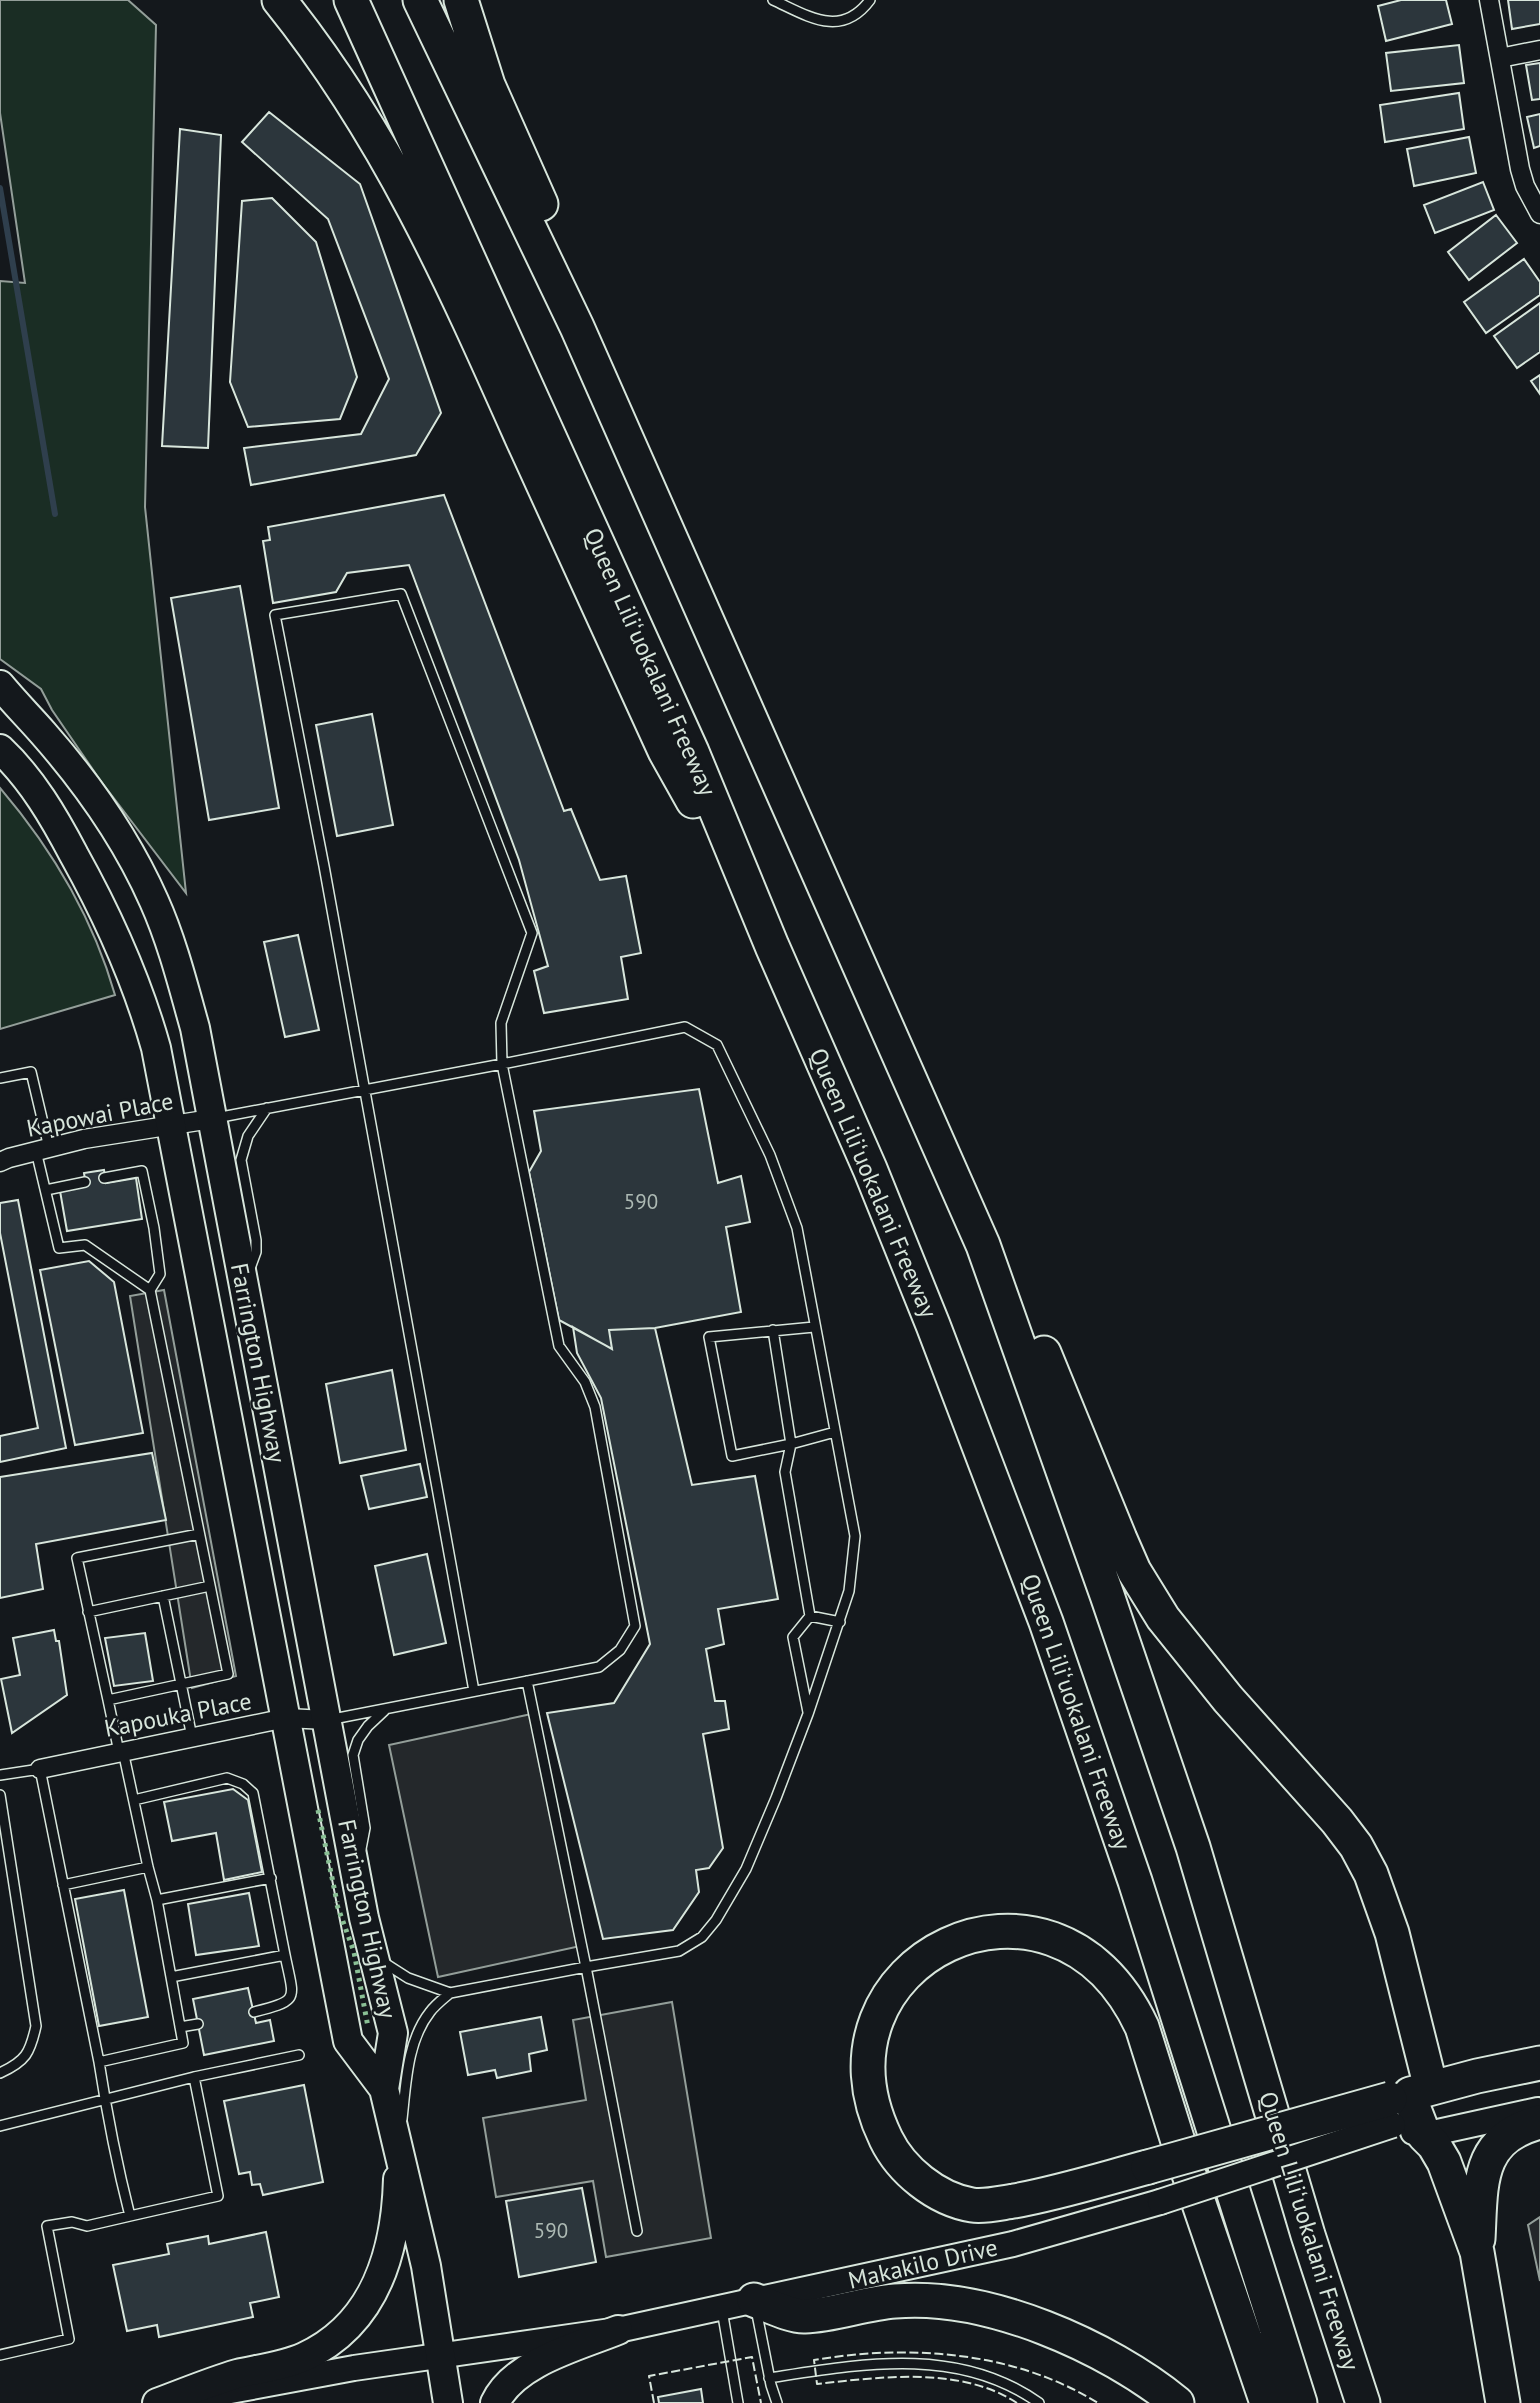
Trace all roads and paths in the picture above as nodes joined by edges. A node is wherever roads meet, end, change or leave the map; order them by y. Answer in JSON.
{"nodes":[{"id":1,"x":279,"y":0,"type":"edge"},
{"id":2,"x":351,"y":0,"type":"edge"},
{"id":3,"x":420,"y":0,"type":"edge"},
{"id":4,"x":428,"y":0,"type":"edge"},
{"id":5,"x":461,"y":0,"type":"edge"},
{"id":6,"x":773,"y":0,"type":"edge"},
{"id":7,"x":870,"y":0,"type":"edge"},
{"id":8,"x":1489,"y":0,"type":"edge"},
{"id":9,"x":1540,"y":50,"type":"edge"},
{"id":10,"x":1500,"y":58,"type":"junction"},
{"id":11,"x":455,"y":77,"type":"junction"},
{"id":12,"x":1540,"y":214,"type":"edge"},
{"id":13,"x":0,"y":685,"type":"edge"},
{"id":14,"x":748,"y":716,"type":"junction"},
{"id":15,"x":0,"y":749,"type":"edge"},
{"id":16,"x":772,"y":946,"type":"junction"},
{"id":17,"x":502,"y":1064,"type":"junction"},
{"id":18,"x":0,"y":1077,"type":"edge"},
{"id":19,"x":363,"y":1089,"type":"junction"},
{"id":20,"x":267,"y":1108,"type":"junction"},
{"id":21,"x":211,"y":1119,"type":"junction"},
{"id":22,"x":170,"y":1127,"type":"junction"},
{"id":23,"x":43,"y":1149,"type":"junction"},
{"id":24,"x":0,"y":1162,"type":"edge"},
{"id":25,"x":104,"y":1178,"type":"dead end"},
{"id":26,"x":85,"y":1182,"type":"dead end"},
{"id":27,"x":46,"y":1190,"type":"junction"},
{"id":28,"x":984,"y":1245,"type":"junction"},
{"id":29,"x":243,"y":1285,"type":"junction"},
{"id":30,"x":150,"y":1290,"type":"junction"},
{"id":31,"x":814,"y":1327,"type":"junction"},
{"id":32,"x":773,"y":1330,"type":"junction"},
{"id":33,"x":835,"y":1432,"type":"junction"},
{"id":34,"x":791,"y":1444,"type":"junction"},
{"id":35,"x":199,"y":1534,"type":"junction"},
{"id":36,"x":210,"y":1586,"type":"junction"},
{"id":37,"x":163,"y":1596,"type":"junction"},
{"id":38,"x":88,"y":1612,"type":"junction"},
{"id":39,"x":810,"y":1616,"type":"junction"},
{"id":40,"x":840,"y":1622,"type":"junction"},
{"id":41,"x":527,"y":1681,"type":"junction"},
{"id":42,"x":181,"y":1685,"type":"junction"},
{"id":43,"x":474,"y":1691,"type":"junction"},
{"id":44,"x":107,"y":1700,"type":"junction"},
{"id":45,"x":386,"y":1710,"type":"junction"},
{"id":46,"x":808,"y":1714,"type":"junction"},
{"id":47,"x":286,"y":1718,"type":"junction"},
{"id":48,"x":327,"y":1720,"type":"junction"},
{"id":49,"x":192,"y":1737,"type":"junction"},
{"id":50,"x":121,"y":1751,"type":"junction"},
{"id":51,"x":40,"y":1769,"type":"junction"},
{"id":52,"x":0,"y":1775,"type":"edge"},
{"id":53,"x":0,"y":1795,"type":"edge"},
{"id":54,"x":134,"y":1800,"type":"junction"},
{"id":55,"x":4,"y":1845,"type":"edge"},
{"id":56,"x":148,"y":1867,"type":"junction"},
{"id":57,"x":355,"y":1872,"type":"junction"},
{"id":58,"x":271,"y":1878,"type":"junction"},
{"id":59,"x":63,"y":1885,"type":"junction"},
{"id":60,"x":157,"y":1900,"type":"junction"},
{"id":61,"x":285,"y":1955,"type":"junction"},
{"id":62,"x":373,"y":1955,"type":"junction"},
{"id":63,"x":586,"y":1967,"type":"junction"},
{"id":64,"x":171,"y":1978,"type":"junction"},
{"id":65,"x":450,"y":1993,"type":"junction"},
{"id":66,"x":254,"y":2012,"type":"dead end"},
{"id":67,"x":198,"y":2024,"type":"dead end"},
{"id":68,"x":180,"y":2027,"type":"junction"},
{"id":69,"x":299,"y":2055,"type":"dead end"},
{"id":70,"x":99,"y":2062,"type":"junction"},
{"id":71,"x":1540,"y":2063,"type":"edge"},
{"id":72,"x":0,"y":2073,"type":"edge"},
{"id":73,"x":1540,"y":2073,"type":"edge"},
{"id":74,"x":194,"y":2077,"type":"junction"},
{"id":75,"x":384,"y":2089,"type":"junction"},
{"id":76,"x":105,"y":2099,"type":"junction"},
{"id":77,"x":1540,"y":2110,"type":"edge"},
{"id":78,"x":1410,"y":2111,"type":"junction"},
{"id":79,"x":1540,"y":2122,"type":"edge"},
{"id":80,"x":0,"y":2126,"type":"edge"},
{"id":81,"x":398,"y":2155,"type":"junction"},
{"id":82,"x":130,"y":2216,"type":"junction"},
{"id":83,"x":636,"y":2231,"type":"dead end"},
{"id":84,"x":1477,"y":2252,"type":"junction"},
{"id":85,"x":754,"y":2300,"type":"junction"},
{"id":86,"x":722,"y":2308,"type":"junction"},
{"id":87,"x":618,"y":2330,"type":"junction"},
{"id":88,"x":0,"y":2355,"type":"edge"},
{"id":89,"x":442,"y":2357,"type":"junction"},
{"id":90,"x":769,"y":2378,"type":"junction"},
{"id":91,"x":157,"y":2403,"type":"edge"},
{"id":92,"x":163,"y":2403,"type":"edge"},
{"id":93,"x":448,"y":2403,"type":"edge"},
{"id":94,"x":495,"y":2403,"type":"edge"},
{"id":95,"x":738,"y":2403,"type":"edge"},
{"id":96,"x":777,"y":2403,"type":"edge"},
{"id":97,"x":1040,"y":2403,"type":"edge"},
{"id":98,"x":1177,"y":2403,"type":"edge"},
{"id":99,"x":1267,"y":2403,"type":"edge"},
{"id":100,"x":1300,"y":2403,"type":"edge"},
{"id":101,"x":1363,"y":2403,"type":"edge"},
{"id":102,"x":1503,"y":2403,"type":"edge"}],
"edges":[{"from":1,"to":16,"type":"highway"},
{"from":2,"to":16,"type":"highway","name":"Queen Liliʻuokalani Freeway"},
{"from":3,"to":11,"type":"highway","name":"Queen Liliʻuokalani Freeway"},
{"from":4,"to":11,"type":"highway"},
{"from":5,"to":14,"type":"highway"},
{"from":6,"to":7,"type":"lane"},
{"from":8,"to":10,"type":"street"},
{"from":9,"to":10,"type":"street"},
{"from":10,"to":12,"type":"street"},
{"from":11,"to":14,"type":"highway","name":"Queen Liliʻuokalani Freeway"},
{"from":13,"to":21,"type":"main road","name":"Farrington Highway"},
{"from":14,"to":28,"type":"highway","name":"Queen Liliʻuokalani Freeway"},
{"from":15,"to":22,"type":"main road","name":"Farrington Highway"},
{"from":16,"to":100,"type":"highway","name":"Queen Liliʻuokalani Freeway"},
{"from":17,"to":19,"type":"lane"},
{"from":17,"to":19,"type":"lane"},
{"from":17,"to":31,"type":"lane"},
{"from":17,"to":41,"type":"lane"},
{"from":18,"to":23,"type":"lane"},
{"from":19,"to":20,"type":"lane"},
{"from":19,"to":43,"type":"lane"},
{"from":20,"to":21,"type":"lane"},
{"from":20,"to":29,"type":"lane"},
{"from":21,"to":22,"type":"street","name":"Kapowai Place"},
{"from":21,"to":29,"type":"main road","name":"Farrington Highway"},
{"from":22,"to":23,"type":"street","name":"Kapowai Place"},
{"from":22,"to":47,"type":"main road","name":"Farrington Highway"},
{"from":23,"to":24,"type":"street","name":"Kapowai Place"},
{"from":23,"to":27,"type":"lane"},
{"from":25,"to":30,"type":"lane"},
{"from":26,"to":27,"type":"lane"},
{"from":27,"to":30,"type":"lane"},
{"from":28,"to":78,"type":"highway"},
{"from":28,"to":101,"type":"highway","name":"Queen Liliʻuokalani Freeway"},
{"from":29,"to":48,"type":"main road","name":"Farrington Highway"},
{"from":30,"to":35,"type":"lane"},
{"from":31,"to":32,"type":"lane"},
{"from":31,"to":33,"type":"lane"},
{"from":32,"to":34,"type":"lane"},
{"from":32,"to":34,"type":"lane"},
{"from":33,"to":34,"type":"lane"},
{"from":33,"to":40,"type":"lane"},
{"from":34,"to":39,"type":"lane"},
{"from":35,"to":36,"type":"lane"},
{"from":35,"to":38,"type":"lane"},
{"from":36,"to":37,"type":"lane"},
{"from":36,"to":42,"type":"lane"},
{"from":37,"to":38,"type":"lane"},
{"from":37,"to":42,"type":"lane"},
{"from":38,"to":44,"type":"lane"},
{"from":39,"to":40,"type":"lane"},
{"from":39,"to":46,"type":"lane"},
{"from":40,"to":46,"type":"lane"},
{"from":41,"to":43,"type":"lane"},
{"from":41,"to":63,"type":"lane"},
{"from":42,"to":44,"type":"lane"},
{"from":42,"to":49,"type":"lane"},
{"from":43,"to":45,"type":"lane"},
{"from":44,"to":50,"type":"lane"},
{"from":45,"to":48,"type":"lane"},
{"from":45,"to":57,"type":"lane"},
{"from":46,"to":63,"type":"lane"},
{"from":47,"to":48,"type":"street","name":"Kapouka Place"},
{"from":47,"to":49,"type":"street","name":"Kapouka Place"},
{"from":47,"to":75,"type":"main road","name":"Farrington Highway"},
{"from":48,"to":57,"type":"main road","name":"Farrington Highway"},
{"from":49,"to":50,"type":"street","name":"Kapouka Place"},
{"from":50,"to":51,"type":"street","name":"Kapouka Place"},
{"from":50,"to":54,"type":"lane"},
{"from":51,"to":52,"type":"lane"},
{"from":51,"to":59,"type":"lane"},
{"from":53,"to":55,"type":"lane"},
{"from":54,"to":56,"type":"lane"},
{"from":54,"to":58,"type":"lane"},
{"from":55,"to":72,"type":"lane"},
{"from":56,"to":59,"type":"lane"},
{"from":56,"to":60,"type":"lane"},
{"from":57,"to":62,"type":"main road","name":"Farrington Highway"},
{"from":58,"to":60,"type":"lane"},
{"from":58,"to":61,"type":"lane"},
{"from":59,"to":70,"type":"lane"},
{"from":60,"to":64,"type":"lane"},
{"from":61,"to":64,"type":"lane"},
{"from":61,"to":66,"type":"lane"},
{"from":62,"to":65,"type":"lane"},
{"from":62,"to":75,"type":"main road","name":"Farrington Highway"},
{"from":63,"to":65,"type":"lane"},
{"from":63,"to":83,"type":"lane"},
{"from":64,"to":68,"type":"lane"},
{"from":65,"to":81,"type":"lane"},
{"from":67,"to":68,"type":"lane"},
{"from":68,"to":70,"type":"lane"},
{"from":69,"to":74,"type":"lane"},
{"from":70,"to":76,"type":"lane"},
{"from":71,"to":78,"type":"highway"},
{"from":73,"to":78,"type":"main road","name":"Makakilo Drive"},
{"from":74,"to":76,"type":"lane"},
{"from":74,"to":82,"type":"lane"},
{"from":75,"to":81,"type":"main road","name":"Farrington Highway"},
{"from":76,"to":80,"type":"lane"},
{"from":76,"to":82,"type":"lane"},
{"from":77,"to":78,"type":"main road","name":"Makakilo Drive"},
{"from":78,"to":84,"type":"highway"},
{"from":78,"to":85,"type":"main road","name":"Makakilo Drive","bridge":true},
{"from":78,"to":99,"type":"highway","bridge":true},
{"from":79,"to":84,"type":"highway"},
{"from":81,"to":89,"type":"main road","name":"Farrington Highway"},
{"from":81,"to":91,"type":"main road"},
{"from":82,"to":88,"type":"lane"},
{"from":84,"to":102,"type":"highway"},
{"from":85,"to":86,"type":"main road","name":"Makakilo Drive"},
{"from":85,"to":90,"type":"lane"},
{"from":85,"to":98,"type":"highway"},
{"from":86,"to":87,"type":"main road","name":"Makakilo Drive"},
{"from":86,"to":95,"type":"lane"},
{"from":87,"to":89,"type":"main road","name":"Makakilo Drive"},
{"from":87,"to":94,"type":"main road"},
{"from":89,"to":92,"type":"main road","name":"Makakilo Drive"},
{"from":89,"to":93,"type":"main road","name":"Farrington Highway"},
{"from":90,"to":96,"type":"lane"},
{"from":90,"to":97,"type":"lane"}]}
